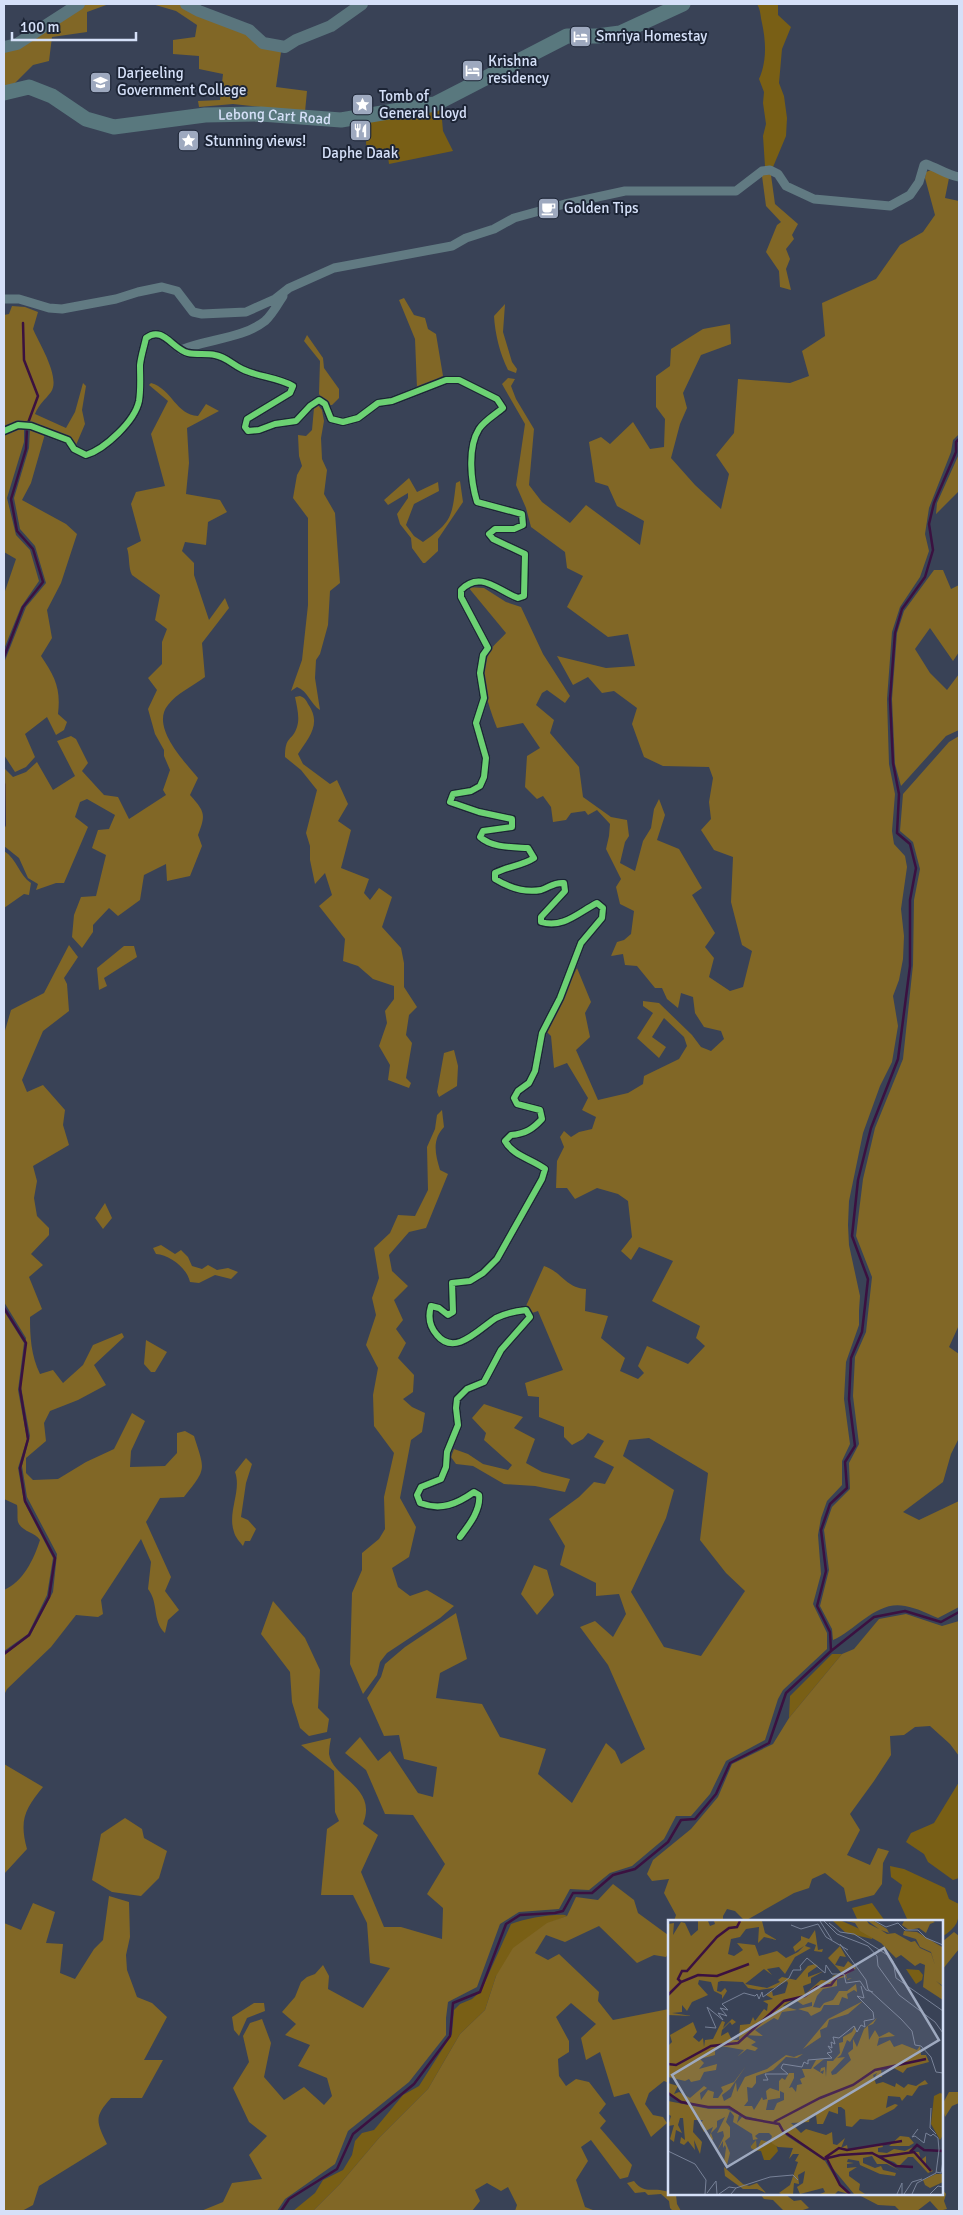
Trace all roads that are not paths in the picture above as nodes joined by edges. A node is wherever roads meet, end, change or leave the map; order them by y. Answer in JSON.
{"nodes":[{"id":1,"x":79,"y":4,"type":"edge"},
{"id":2,"x":186,"y":4,"type":"edge"},
{"id":3,"x":362,"y":4,"type":"edge"},
{"id":4,"x":683,"y":4,"type":"edge"},
{"id":5,"x":4,"y":47,"type":"edge"},
{"id":6,"x":4,"y":93,"type":"edge"},
{"id":7,"x":959,"y":178,"type":"edge"},
{"id":8,"x":289,"y":288,"type":"junction"},
{"id":9,"x":4,"y":299,"type":"edge"},
{"id":10,"x":181,"y":350,"type":"junction"},
{"id":11,"x":4,"y":431,"type":"edge"},
{"id":12,"x":460,"y":1537,"type":"dead end"}],
"edges":[{"from":1,"to":5,"type":"main road"},
{"from":2,"to":3,"type":"main road"},
{"from":4,"to":6,"type":"highway","name":"Lebong Cart Road"},
{"from":7,"to":8,"type":"street"},
{"from":8,"to":9,"type":"street"},
{"from":8,"to":10,"type":"street"},
{"from":10,"to":11,"type":"street"},
{"from":10,"to":12,"type":"street"}]}
